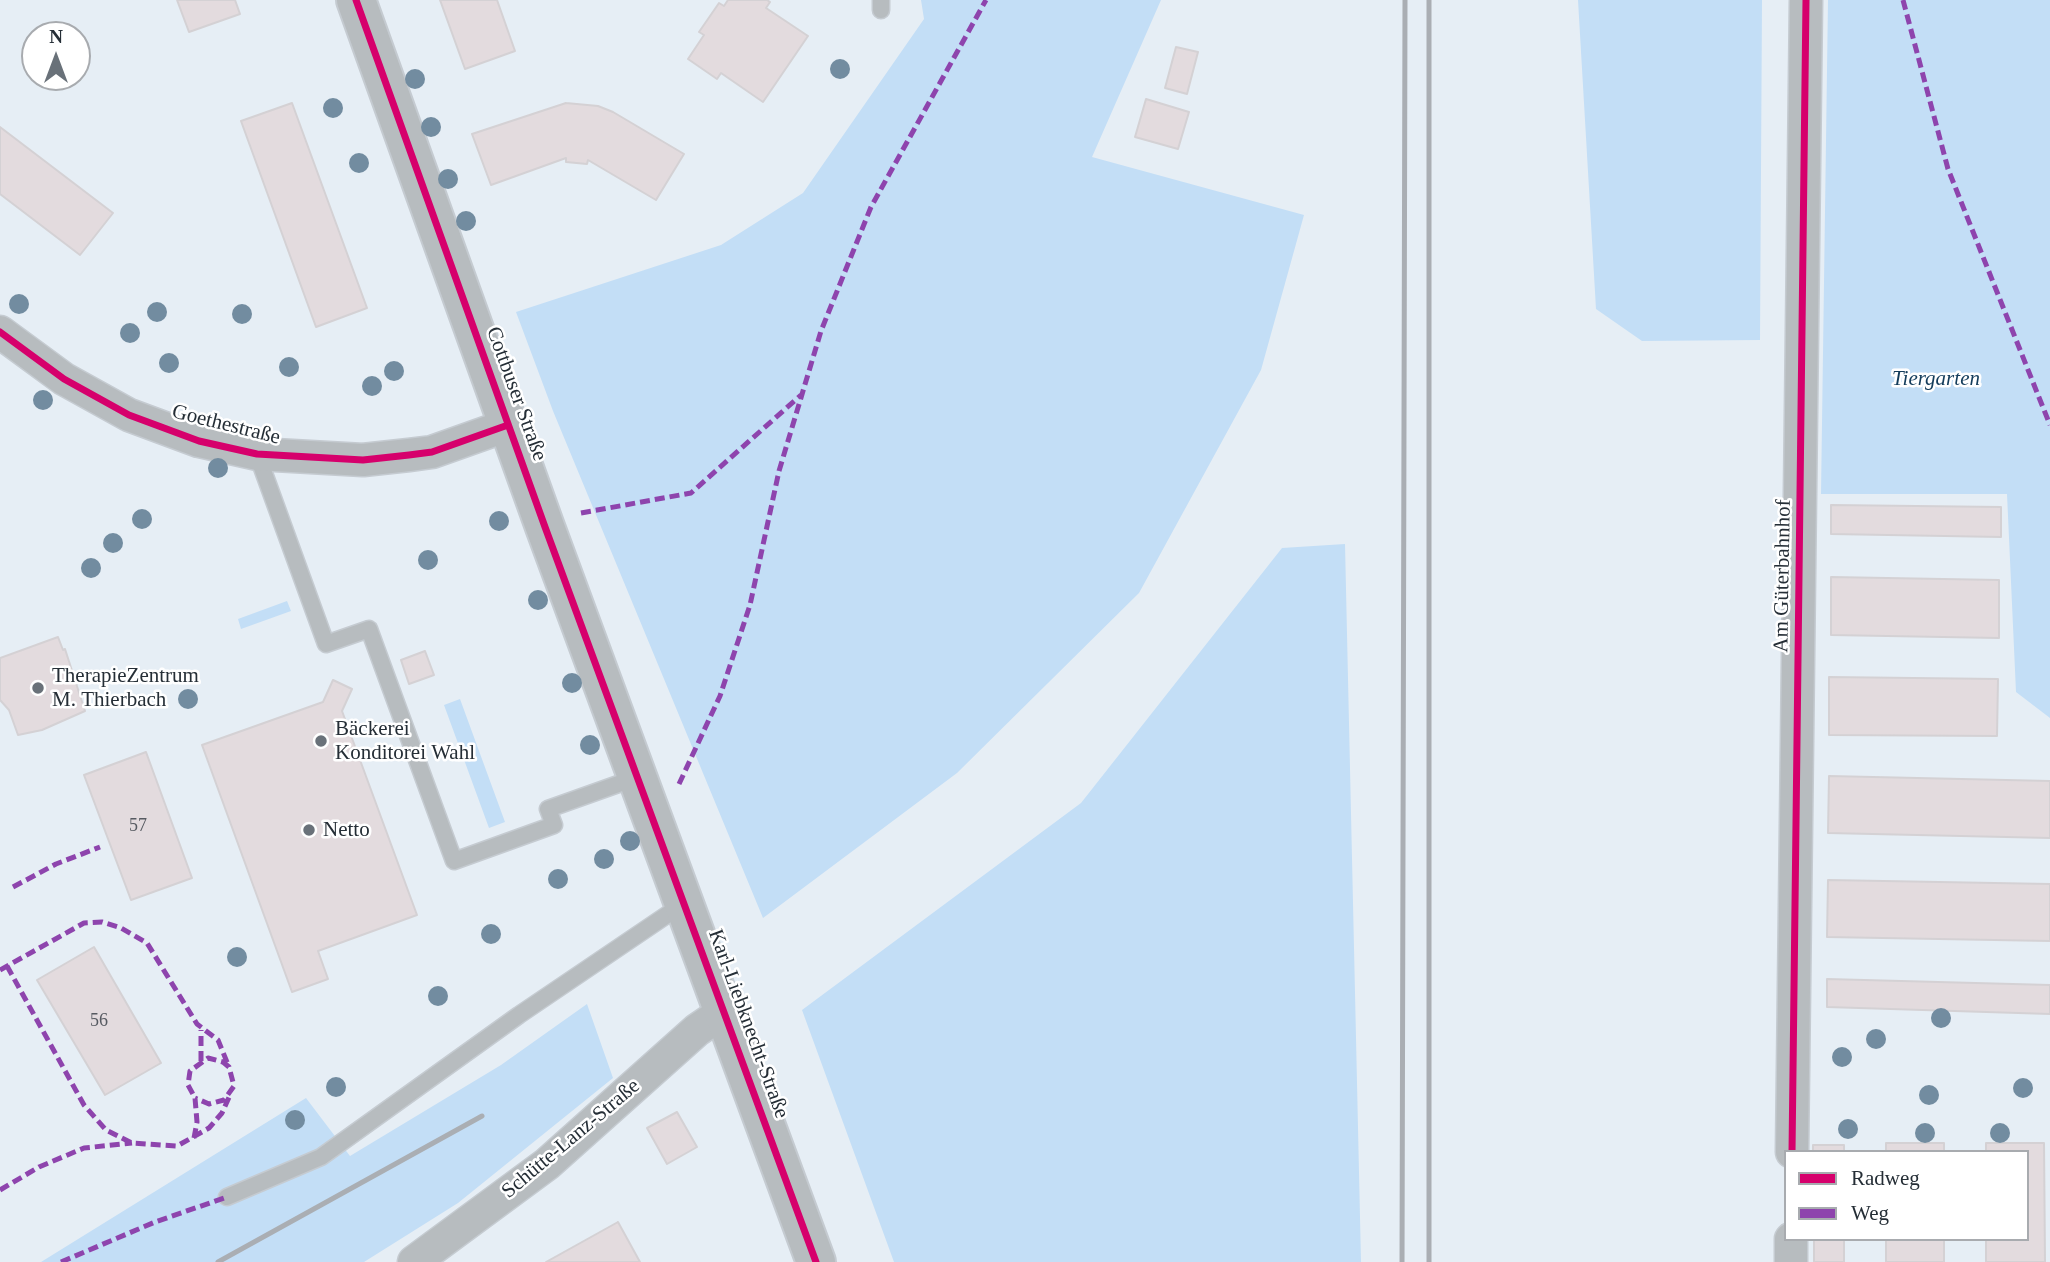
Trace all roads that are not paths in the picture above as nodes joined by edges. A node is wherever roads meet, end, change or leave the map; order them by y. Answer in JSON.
{"nodes":[{"id":1,"x":356,"y":0,"type":"edge"},
{"id":2,"x":1806,"y":0,"type":"edge"},
{"id":3,"x":5,"y":346,"type":"edge"},
{"id":4,"x":508,"y":425,"type":"junction"},
{"id":5,"x":257,"y":454,"type":"junction"},
{"id":6,"x":642,"y":787,"type":"junction"},
{"id":7,"x":684,"y":903,"type":"junction"},
{"id":8,"x":725,"y":1011,"type":"junction"},
{"id":9,"x":1792,"y":1150,"type":"edge"},
{"id":10,"x":228,"y":1197,"type":"dead end"},
{"id":11,"x":1791,"y":1241,"type":"edge"},
{"id":12,"x":414,"y":1262,"type":"edge"},
{"id":13,"x":816,"y":1262,"type":"edge"},
{"id":14,"x":1791,"y":1262,"type":"edge"}],
"edges":[{"from":1,"to":4,"type":"street","name":"Cottbuser Straße"},
{"from":2,"to":9,"type":"street","name":"Am Güterbahnhof"},
{"from":3,"to":5,"type":"street","name":"Goethestraße"},
{"from":4,"to":5,"type":"street","name":"Goethestraße"},
{"from":4,"to":6,"type":"street","name":"Cottbuser Straße"},
{"from":5,"to":6,"type":"lane"},
{"from":6,"to":7,"type":"street","name":"Karl-Liebknecht-Straße"},
{"from":7,"to":8,"type":"street","name":"Karl-Liebknecht-Straße"},
{"from":7,"to":10,"type":"lane"},
{"from":8,"to":12,"type":"street","name":"Schütte-Lanz-Straße"},
{"from":8,"to":13,"type":"street","name":"Karl-Liebknecht-Straße"},
{"from":11,"to":14,"type":"street"}]}
